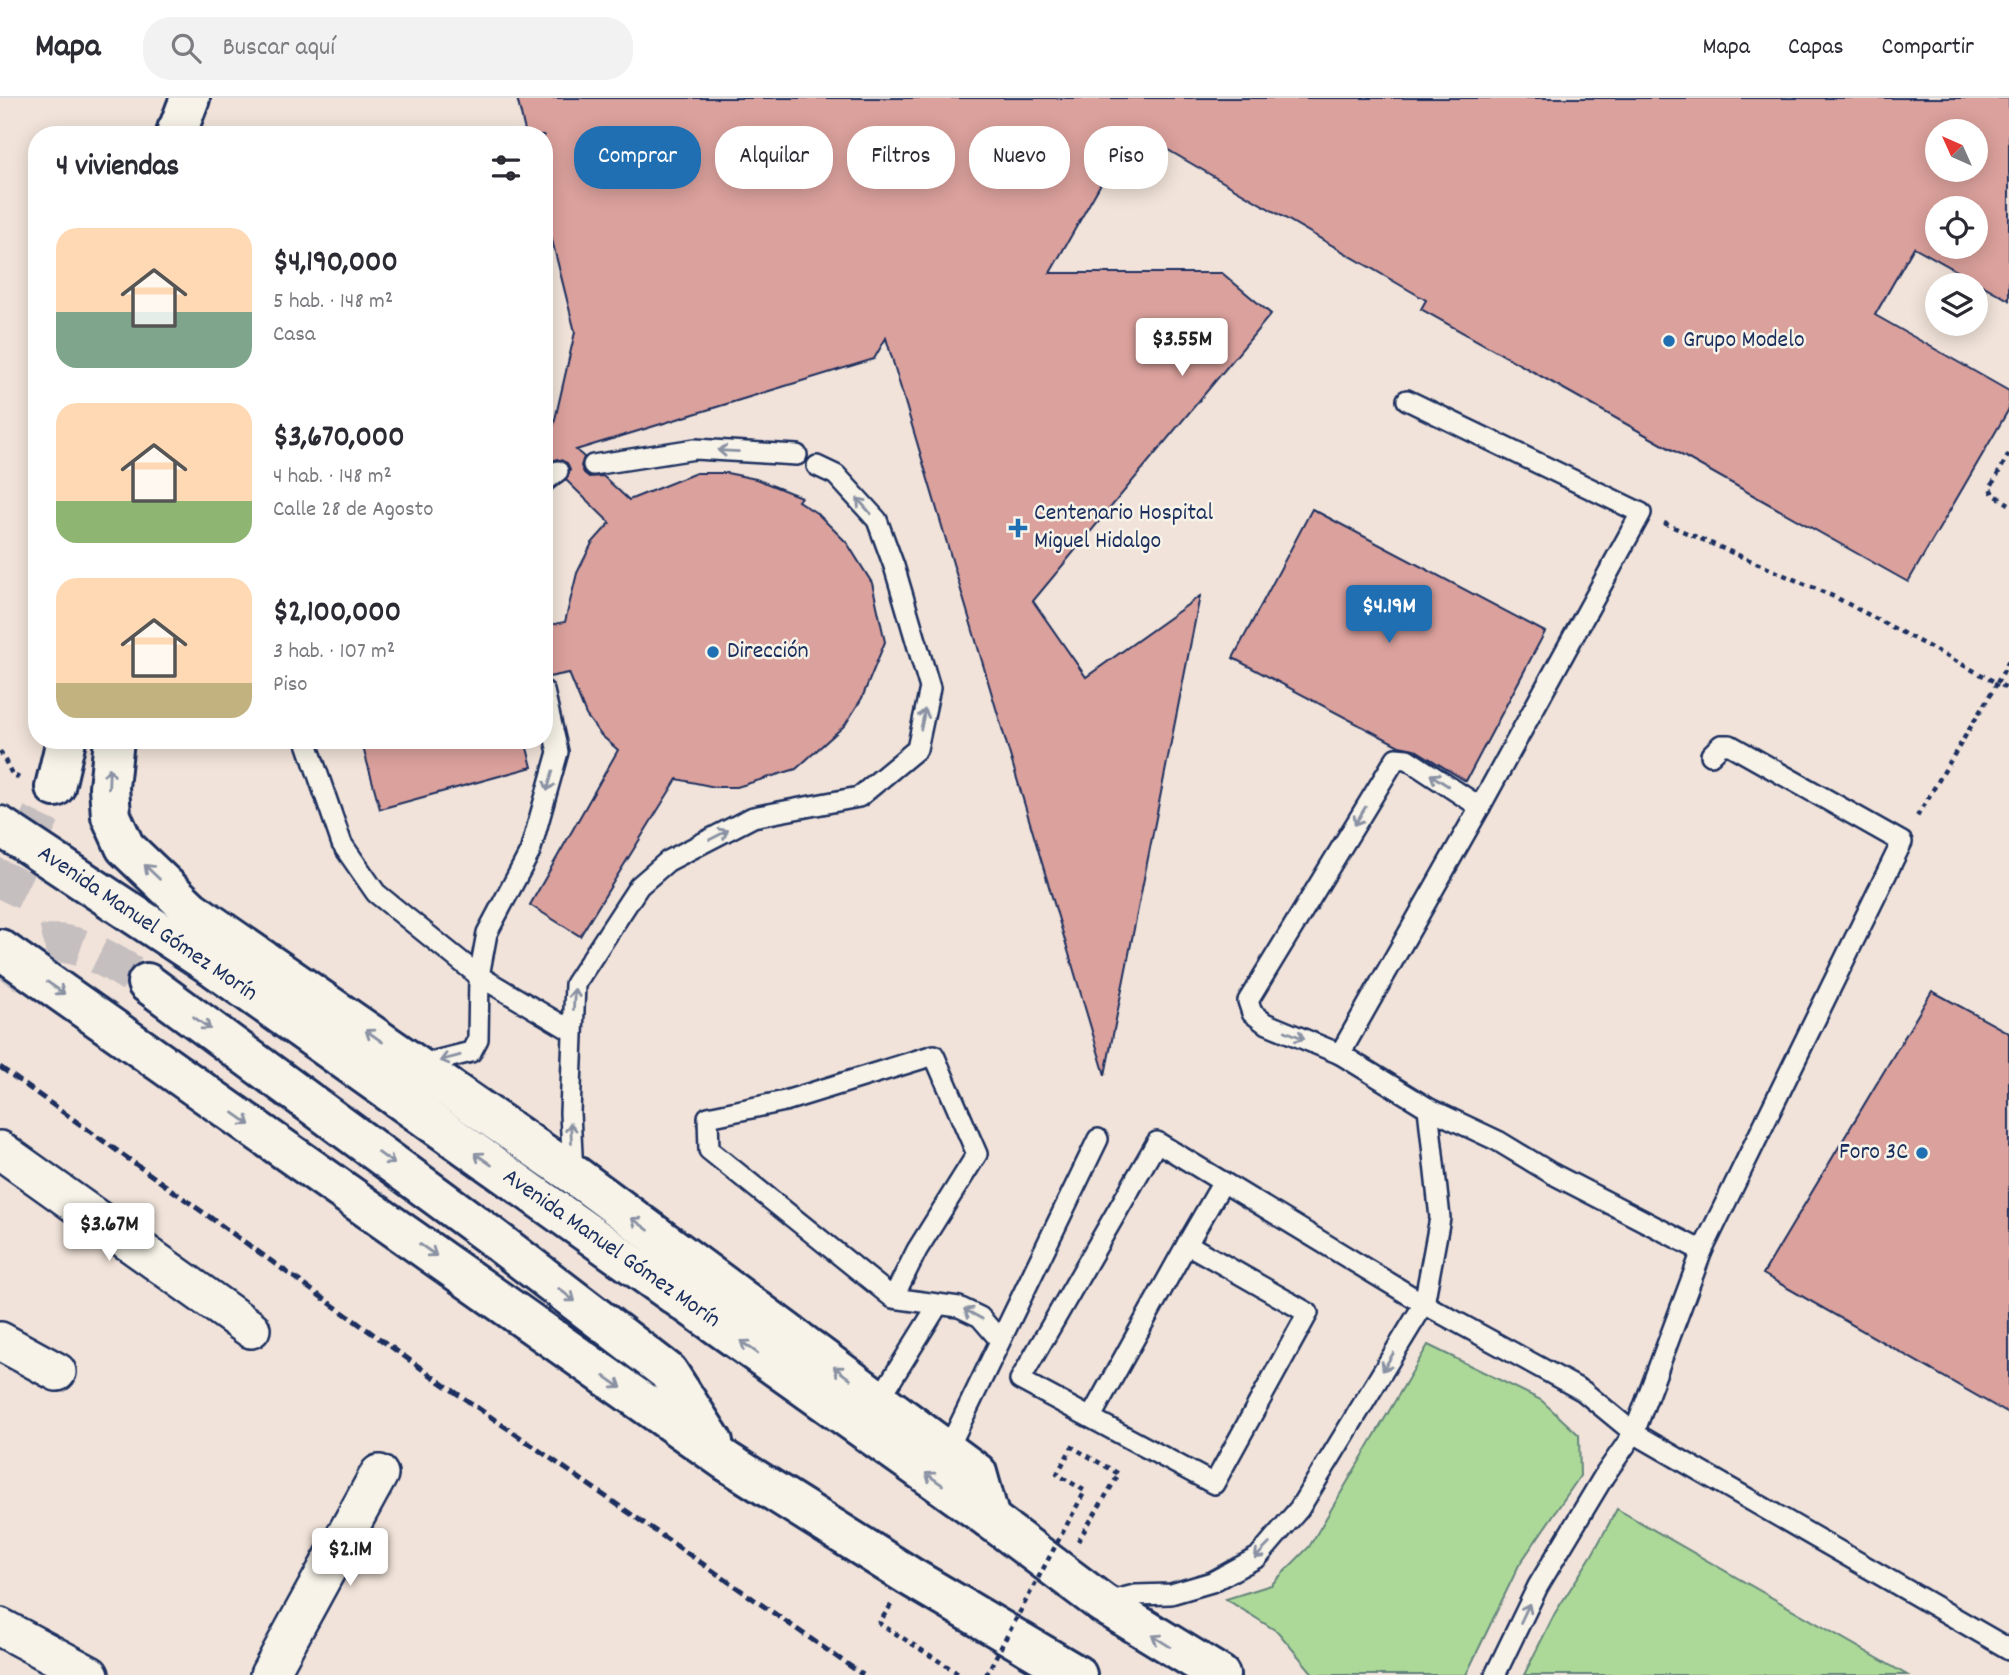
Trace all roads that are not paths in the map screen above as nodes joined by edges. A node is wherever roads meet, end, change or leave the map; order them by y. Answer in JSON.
{"nodes":[{"id":1,"x":1407,"y":401,"type":"dead end"},
{"id":2,"x":797,"y":455,"type":"dead end"},
{"id":3,"x":593,"y":465,"type":"dead end"},
{"id":4,"x":817,"y":466,"type":"dead end"},
{"id":5,"x":553,"y":730,"type":"edge"},
{"id":6,"x":64,"y":749,"type":"edge"},
{"id":7,"x":113,"y":749,"type":"edge"},
{"id":8,"x":309,"y":749,"type":"edge"},
{"id":9,"x":1711,"y":755,"type":"dead end"},
{"id":10,"x":55,"y":787,"type":"tunnel mouth"},
{"id":11,"x":1480,"y":807,"type":"junction"},
{"id":12,"x":0,"y":826,"type":"edge"},
{"id":13,"x":191,"y":909,"type":"junction"},
{"id":14,"x":0,"y":949,"type":"edge"},
{"id":15,"x":215,"y":968,"type":"junction"},
{"id":16,"x":479,"y":976,"type":"junction"},
{"id":17,"x":148,"y":983,"type":"tunnel mouth"},
{"id":18,"x":318,"y":998,"type":"junction"},
{"id":19,"x":258,"y":999,"type":"junction"},
{"id":20,"x":572,"y":1031,"type":"junction"},
{"id":21,"x":1340,"y":1054,"type":"junction"},
{"id":22,"x":415,"y":1066,"type":"junction"},
{"id":23,"x":1428,"y":1108,"type":"junction"},
{"id":24,"x":1098,"y":1139,"type":"dead end"},
{"id":25,"x":0,"y":1150,"type":"edge"},
{"id":26,"x":573,"y":1174,"type":"junction"},
{"id":27,"x":1223,"y":1182,"type":"junction"},
{"id":28,"x":1187,"y":1244,"type":"junction"},
{"id":29,"x":1702,"y":1251,"type":"junction"},
{"id":30,"x":693,"y":1262,"type":"junction"},
{"id":31,"x":648,"y":1276,"type":"junction"},
{"id":32,"x":892,"y":1298,"type":"junction"},
{"id":33,"x":1424,"y":1304,"type":"junction"},
{"id":34,"x":938,"y":1305,"type":"junction"},
{"id":35,"x":251,"y":1329,"type":"dead end"},
{"id":36,"x":999,"y":1339,"type":"junction"},
{"id":37,"x":0,"y":1341,"type":"edge"},
{"id":38,"x":57,"y":1372,"type":"dead end"},
{"id":39,"x":879,"y":1400,"type":"junction"},
{"id":40,"x":1091,"y":1417,"type":"junction"},
{"id":41,"x":1633,"y":1433,"type":"junction"},
{"id":42,"x":947,"y":1451,"type":"junction"},
{"id":43,"x":726,"y":1461,"type":"junction"},
{"id":44,"x":379,"y":1474,"type":"dead end"},
{"id":45,"x":990,"y":1519,"type":"junction"},
{"id":46,"x":1102,"y":1603,"type":"junction"},
{"id":47,"x":0,"y":1627,"type":"edge"},
{"id":48,"x":2009,"y":1650,"type":"edge"},
{"id":49,"x":90,"y":1675,"type":"edge"},
{"id":50,"x":270,"y":1675,"type":"edge"},
{"id":51,"x":1077,"y":1675,"type":"edge"},
{"id":52,"x":1220,"y":1675,"type":"edge"},
{"id":53,"x":1495,"y":1675,"type":"edge"}],
"edges":[{"from":1,"to":11,"type":"lane"},
{"from":2,"to":3,"type":"lane","one_way":true},
{"from":20,"to":4,"type":"lane","one_way":true},
{"from":5,"to":16,"type":"lane","one_way":true},
{"from":6,"to":10,"type":"main road"},
{"from":13,"to":7,"type":"main road","one_way":true},
{"from":8,"to":16,"type":"lane"},
{"from":9,"to":29,"type":"lane"},
{"from":11,"to":21,"type":"lane"},
{"from":11,"to":21,"type":"lane","one_way":true},
{"from":12,"to":15,"type":"main road","name":"Avenida Manuel Gómez Morín"},
{"from":13,"to":15,"type":"main road"},
{"from":13,"to":18,"type":"main road"},
{"from":14,"to":43,"type":"main road","one_way":true},
{"from":15,"to":19,"type":"main road","name":"Avenida Manuel Gómez Morín"},
{"from":16,"to":20,"type":"lane"},
{"from":16,"to":22,"type":"lane","one_way":true},
{"from":17,"to":43,"type":"main road","one_way":true},
{"from":18,"to":19,"type":"main road"},
{"from":22,"to":18,"type":"main road","one_way":true},
{"from":31,"to":19,"type":"main road","name":"Avenida Manuel Gómez Morín","one_way":true},
{"from":26,"to":20,"type":"lane","one_way":true},
{"from":21,"to":23,"type":"lane"},
{"from":22,"to":26,"type":"main road"},
{"from":23,"to":29,"type":"lane"},
{"from":23,"to":33,"type":"lane"},
{"from":24,"to":36,"type":"lane"},
{"from":25,"to":35,"type":"street"},
{"from":30,"to":26,"type":"main road","one_way":true},
{"from":27,"to":28,"type":"lane"},
{"from":27,"to":33,"type":"lane"},
{"from":27,"to":40,"type":"lane"},
{"from":28,"to":40,"type":"lane"},
{"from":28,"to":40,"type":"lane"},
{"from":29,"to":41,"type":"lane"},
{"from":30,"to":31,"type":"main road"},
{"from":39,"to":30,"type":"main road","one_way":true},
{"from":45,"to":31,"type":"main road","name":"Avenida Manuel Gómez Morín","one_way":true},
{"from":32,"to":32,"type":"lane"},
{"from":32,"to":34,"type":"lane"},
{"from":33,"to":41,"type":"lane"},
{"from":33,"to":46,"type":"lane","one_way":true},
{"from":36,"to":34,"type":"lane","one_way":true},
{"from":34,"to":39,"type":"lane"},
{"from":36,"to":42,"type":"lane"},
{"from":37,"to":38,"type":"street"},
{"from":39,"to":42,"type":"main road"},
{"from":41,"to":48,"type":"lane"},
{"from":53,"to":41,"type":"lane","one_way":true},
{"from":42,"to":45,"type":"main road"},
{"from":43,"to":51,"type":"main road"},
{"from":44,"to":50,"type":"street"},
{"from":45,"to":46,"type":"main road","name":"Avenida Manuel Gómez Morín"},
{"from":52,"to":46,"type":"main road","name":"Avenida Manuel Gómez Morín","one_way":true},
{"from":47,"to":49,"type":"street"}]}
